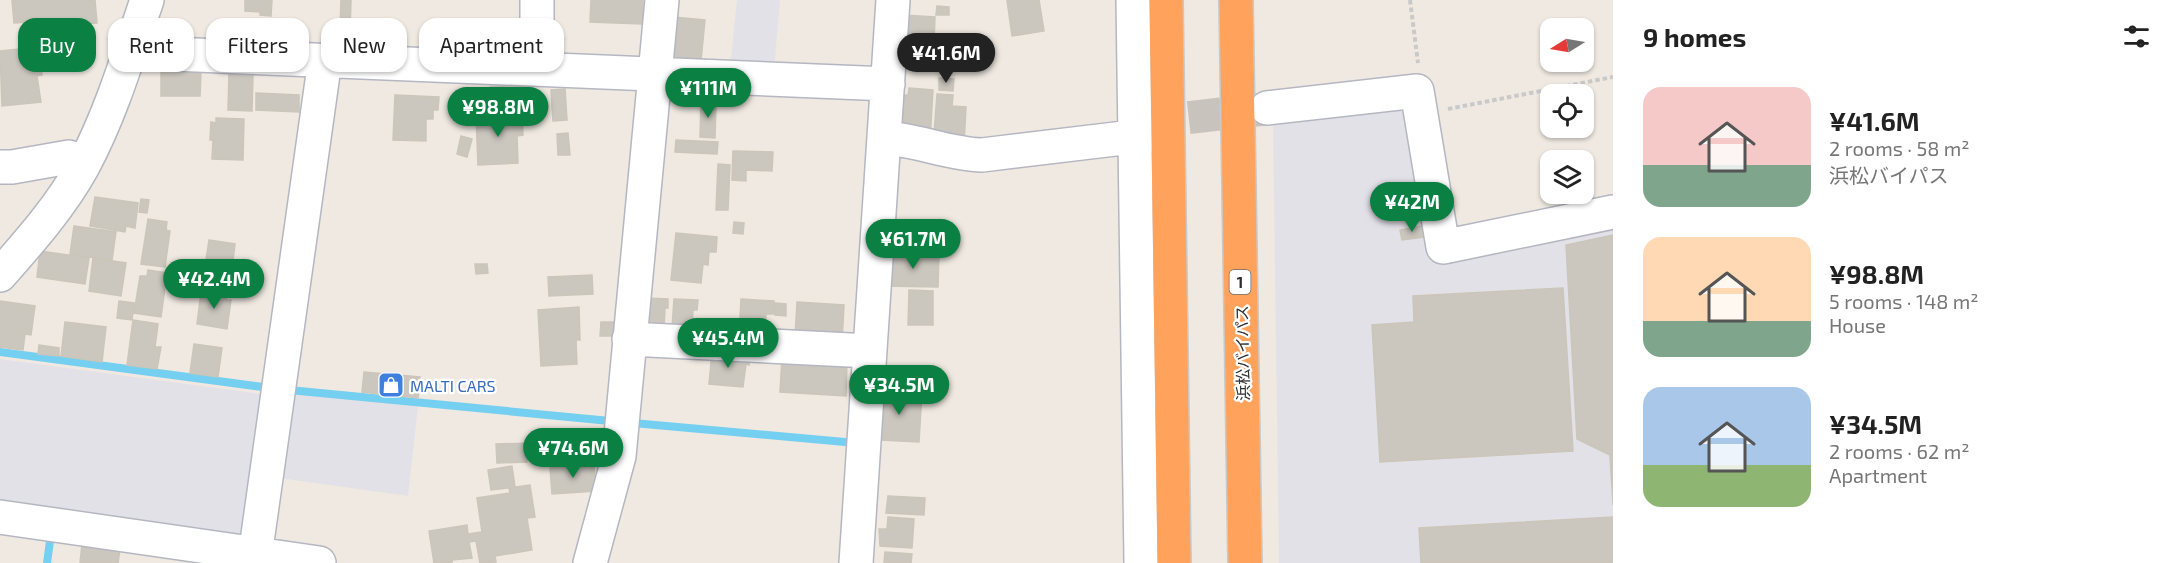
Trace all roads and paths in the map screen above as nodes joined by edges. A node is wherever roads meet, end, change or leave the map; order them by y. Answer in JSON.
{"nodes":[{"id":1,"x":147,"y":0,"type":"edge"},
{"id":2,"x":537,"y":0,"type":"edge"},
{"id":3,"x":662,"y":0,"type":"edge"},
{"id":4,"x":893,"y":0,"type":"edge"},
{"id":5,"x":1133,"y":0,"type":"edge"},
{"id":6,"x":1166,"y":0,"type":"edge"},
{"id":7,"x":1236,"y":0,"type":"edge"},
{"id":8,"x":1410,"y":0,"type":"edge"},
{"id":9,"x":141,"y":18,"type":"edge"},
{"id":10,"x":537,"y":18,"type":"edge"},
{"id":11,"x":1134,"y":37,"type":"junction"},
{"id":12,"x":1166,"y":37,"type":"junction"},
{"id":13,"x":194,"y":55,"type":"edge"},
{"id":14,"x":321,"y":60,"type":"edge"},
{"id":15,"x":564,"y":70,"type":"edge"},
{"id":16,"x":122,"y":72,"type":"edge"},
{"id":17,"x":323,"y":72,"type":"edge"},
{"id":18,"x":655,"y":74,"type":"junction"},
{"id":19,"x":1613,"y":77,"type":"edge"},
{"id":20,"x":888,"y":84,"type":"junction"},
{"id":21,"x":1419,"y":102,"type":"junction"},
{"id":22,"x":1267,"y":108,"type":"tunnel mouth"},
{"id":23,"x":1238,"y":124,"type":"junction"},
{"id":24,"x":1130,"y":131,"type":"junction"},
{"id":25,"x":1168,"y":133,"type":"junction"},
{"id":26,"x":885,"y":138,"type":"junction"},
{"id":27,"x":83,"y":164,"type":"junction"},
{"id":28,"x":0,"y":167,"type":"edge"},
{"id":29,"x":1613,"y":212,"type":"edge"},
{"id":30,"x":0,"y":275,"type":"edge"},
{"id":31,"x":630,"y":339,"type":"junction"},
{"id":32,"x":870,"y":351,"type":"junction"},
{"id":33,"x":0,"y":517,"type":"edge"},
{"id":34,"x":255,"y":558,"type":"edge"},
{"id":35,"x":592,"y":562,"type":"edge"},
{"id":36,"x":319,"y":563,"type":"edge"},
{"id":37,"x":856,"y":563,"type":"edge"},
{"id":38,"x":1141,"y":563,"type":"edge"},
{"id":39,"x":1174,"y":563,"type":"edge"},
{"id":40,"x":1245,"y":563,"type":"edge"}],
"edges":[{"from":1,"to":9,"type":"street"},
{"from":2,"to":10,"type":"street"},
{"from":3,"to":18,"type":"street"},
{"from":4,"to":20,"type":"street"},
{"from":5,"to":11,"type":"street"},
{"from":6,"to":12,"type":"highway"},
{"from":7,"to":23,"type":"highway","name":"浜松バイパス","number":"1"},
{"from":8,"to":21,"type":"path"},
{"from":11,"to":12,"type":"street"},
{"from":11,"to":24,"type":"street"},
{"from":12,"to":25,"type":"highway"},
{"from":13,"to":14,"type":"street"},
{"from":15,"to":18,"type":"street"},
{"from":16,"to":27,"type":"street"},
{"from":17,"to":34,"type":"street"},
{"from":18,"to":20,"type":"street"},
{"from":18,"to":31,"type":"street"},
{"from":19,"to":21,"type":"path"},
{"from":20,"to":26,"type":"street"},
{"from":21,"to":22,"type":"street"},
{"from":21,"to":23,"type":"street"},
{"from":21,"to":29,"type":"street"},
{"from":23,"to":40,"type":"highway","name":"浜松バイパス","number":"1"},
{"from":24,"to":25,"type":"street"},
{"from":24,"to":26,"type":"street"},
{"from":24,"to":38,"type":"street"},
{"from":25,"to":39,"type":"highway"},
{"from":26,"to":32,"type":"street"},
{"from":27,"to":28,"type":"street"},
{"from":27,"to":30,"type":"street"},
{"from":31,"to":32,"type":"street"},
{"from":31,"to":35,"type":"street"},
{"from":32,"to":37,"type":"street"},
{"from":33,"to":34,"type":"street"},
{"from":34,"to":36,"type":"street"}]}
